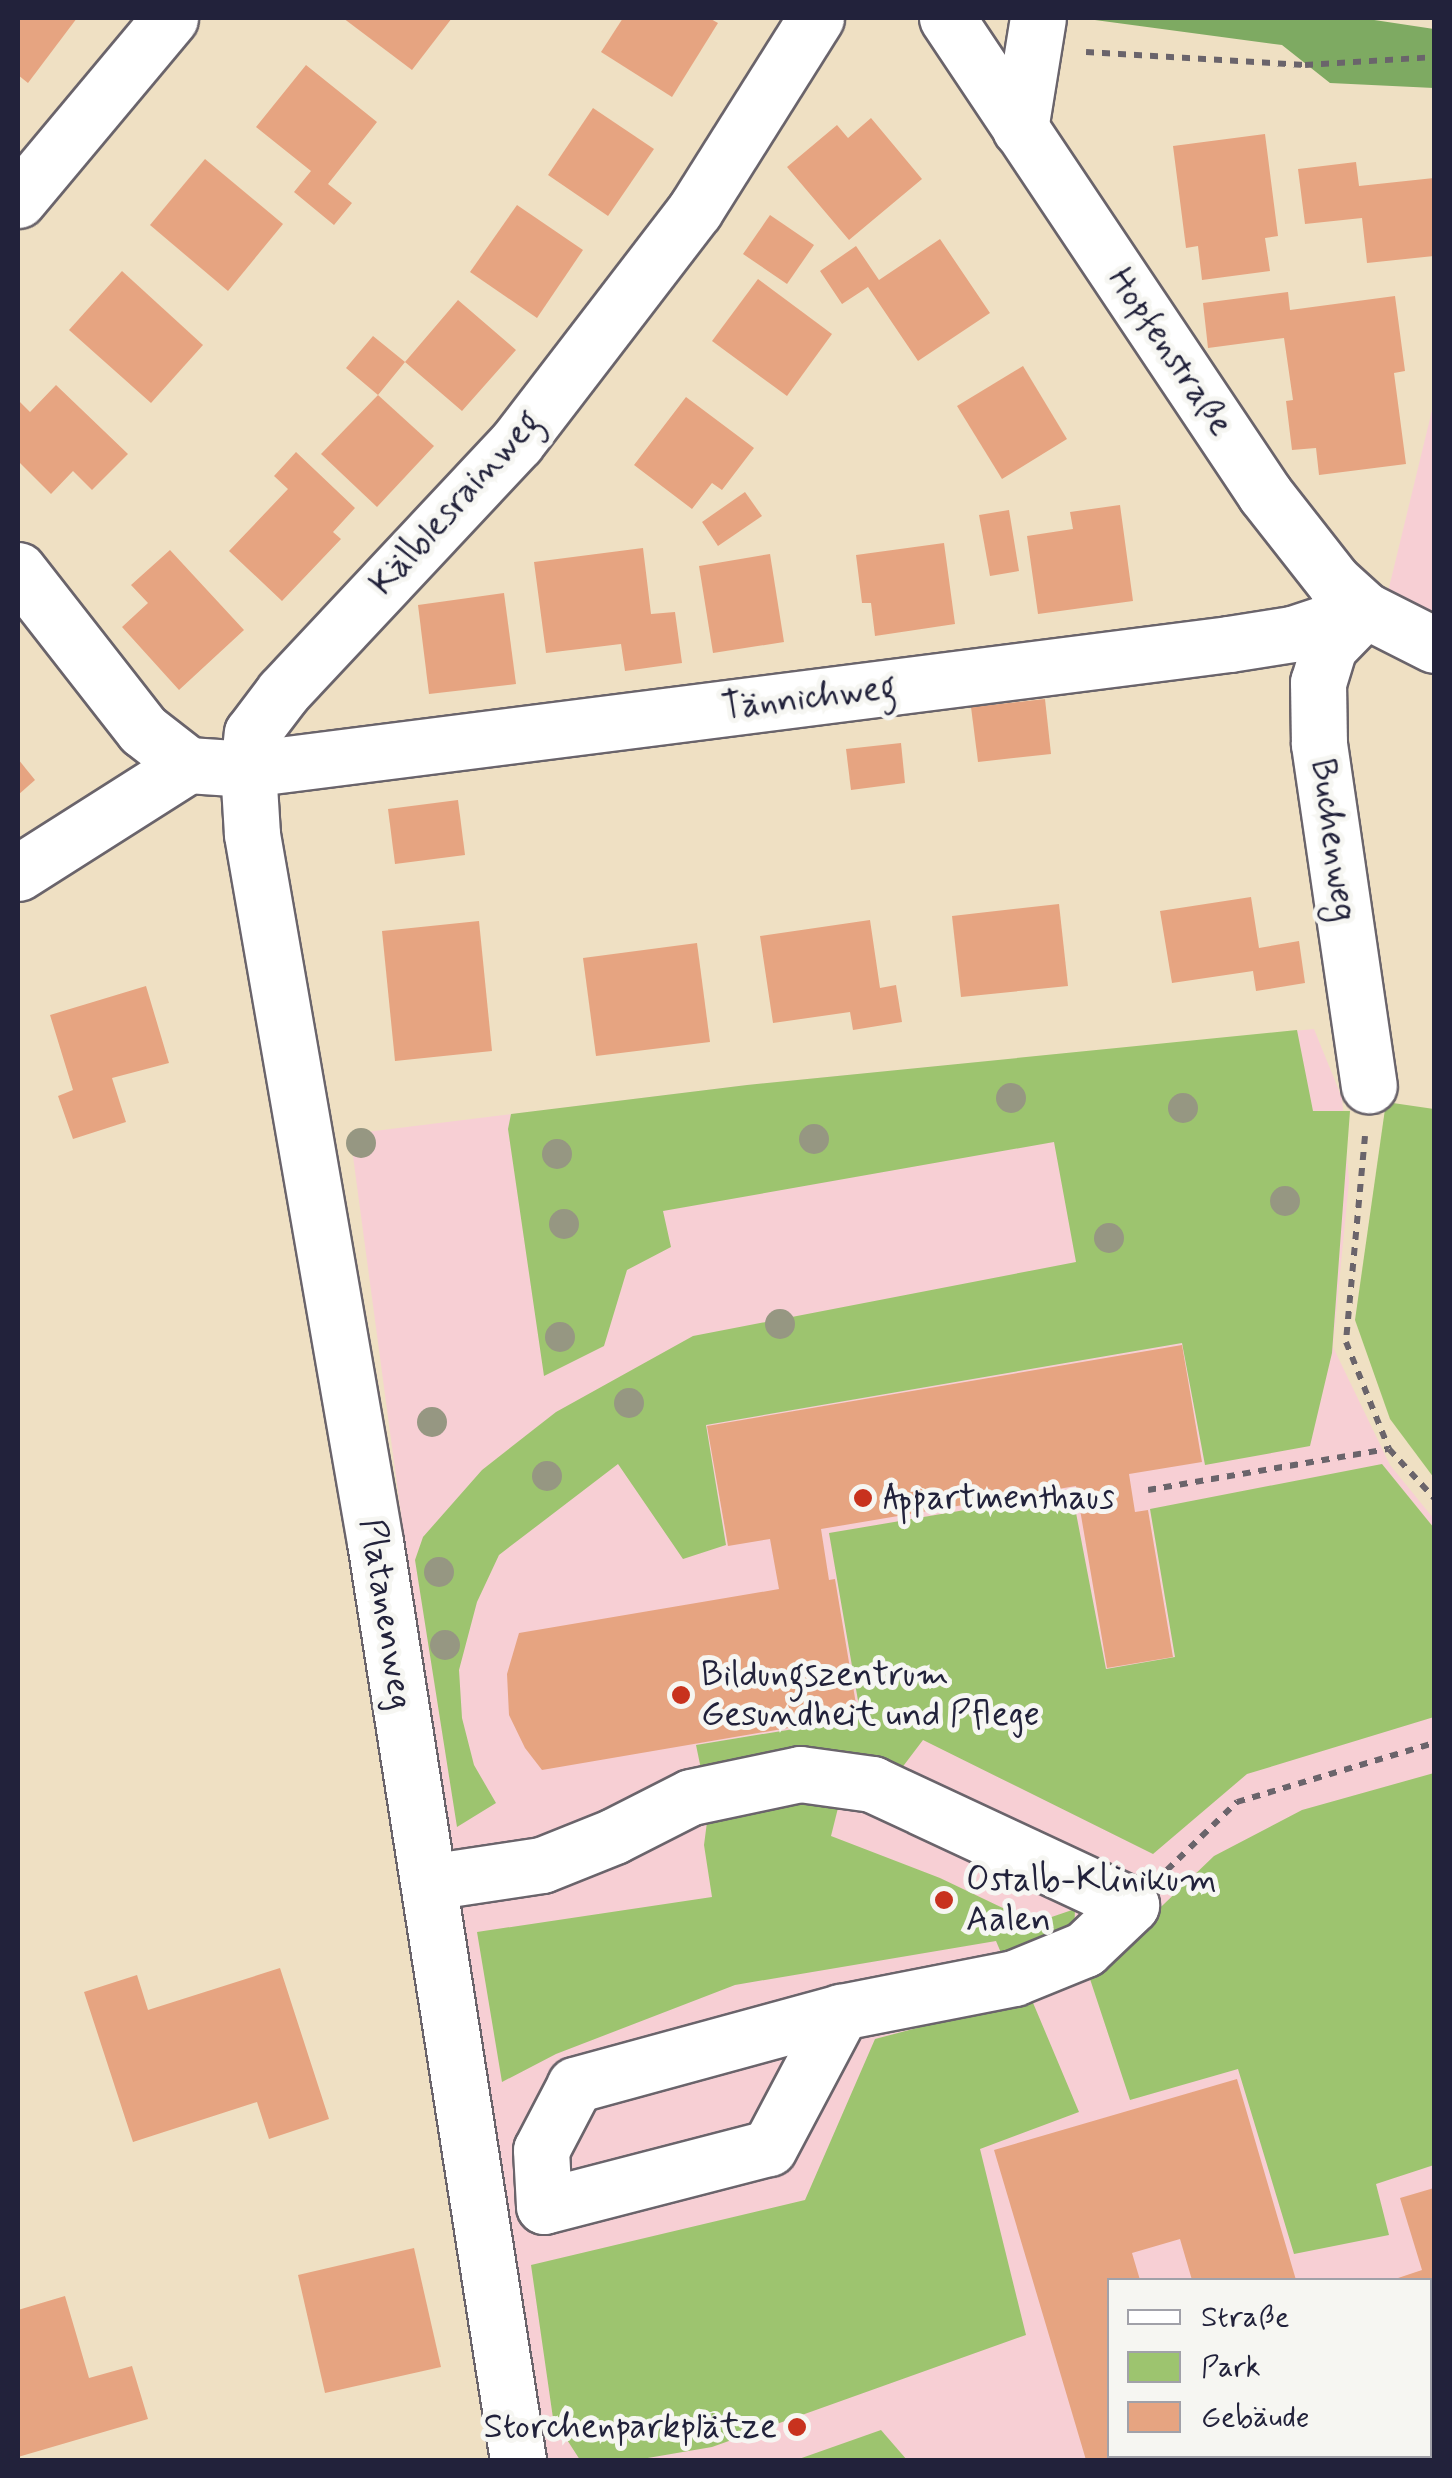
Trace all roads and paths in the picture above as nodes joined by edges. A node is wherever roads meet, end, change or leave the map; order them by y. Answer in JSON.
{"nodes":[{"id":1,"x":170,"y":18,"type":"edge"},
{"id":2,"x":816,"y":18,"type":"edge"},
{"id":3,"x":946,"y":18,"type":"edge"},
{"id":4,"x":1035,"y":33,"type":"edge"},
{"id":5,"x":1434,"y":58,"type":"edge"},
{"id":6,"x":1020,"y":129,"type":"junction"},
{"id":7,"x":18,"y":200,"type":"edge"},
{"id":8,"x":18,"y":570,"type":"edge"},
{"id":9,"x":1365,"y":610,"type":"junction"},
{"id":10,"x":1434,"y":644,"type":"edge"},
{"id":11,"x":188,"y":765,"type":"junction"},
{"id":12,"x":248,"y":769,"type":"junction"},
{"id":13,"x":18,"y":873,"type":"edge"},
{"id":14,"x":1369,"y":1084,"type":"joint"},
{"id":15,"x":1390,"y":1449,"type":"junction"},
{"id":16,"x":1148,"y":1490,"type":"dead end"},
{"id":17,"x":1434,"y":1498,"type":"edge"},
{"id":18,"x":1434,"y":1743,"type":"edge"},
{"id":19,"x":429,"y":1882,"type":"junction"},
{"id":20,"x":1131,"y":1905,"type":"junction"},
{"id":21,"x":841,"y":2012,"type":"junction"},
{"id":22,"x":518,"y":2460,"type":"edge"}],
"edges":[{"from":1,"to":7,"type":"street"},
{"from":2,"to":12,"type":"street","name":"Kälblesrainweg"},
{"from":3,"to":6,"type":"street","name":"Hopfenstraße"},
{"from":4,"to":5,"type":"path"},
{"from":4,"to":6,"type":"street"},
{"from":6,"to":9,"type":"street","name":"Hopfenstraße"},
{"from":8,"to":11,"type":"street"},
{"from":9,"to":10,"type":"street","name":"Hopfenstraße"},
{"from":9,"to":12,"type":"street","name":"Tännichweg"},
{"from":9,"to":14,"type":"street","name":"Buchenweg"},
{"from":11,"to":12,"type":"street"},
{"from":11,"to":13,"type":"street"},
{"from":12,"to":19,"type":"street","name":"Platanenweg"},
{"from":14,"to":15,"type":"path"},
{"from":15,"to":16,"type":"path"},
{"from":15,"to":17,"type":"path"},
{"from":18,"to":20,"type":"path"},
{"from":19,"to":20,"type":"street"},
{"from":19,"to":22,"type":"street","name":"Platanenweg"},
{"from":20,"to":21,"type":"street"},
{"from":21,"to":21,"type":"street"}]}
